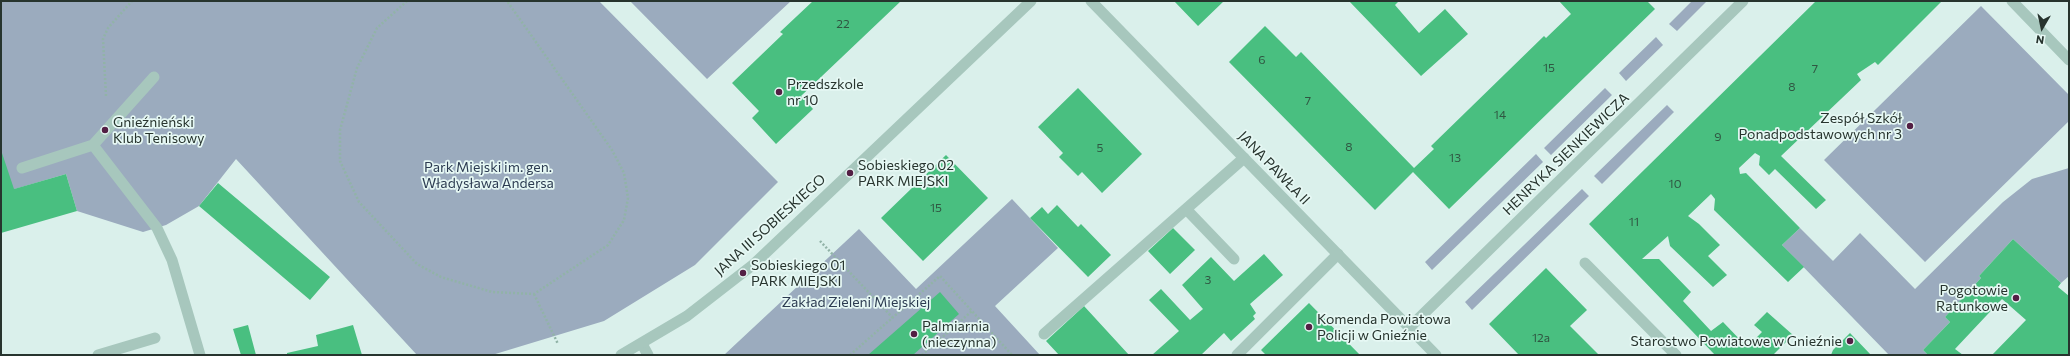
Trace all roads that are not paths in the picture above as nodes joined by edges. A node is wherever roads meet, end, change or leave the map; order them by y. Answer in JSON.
{"nodes":[{"id":1,"x":1031,"y":1,"type":"edge"},
{"id":2,"x":1091,"y":1,"type":"edge"},
{"id":3,"x":1743,"y":1,"type":"edge"},
{"id":4,"x":2012,"y":1,"type":"edge"},
{"id":5,"x":2069,"y":60,"type":"edge"},
{"id":6,"x":154,"y":77,"type":"dead end"},
{"id":7,"x":93,"y":145,"type":"junction"},
{"id":8,"x":1244,"y":158,"type":"junction"},
{"id":9,"x":22,"y":168,"type":"dead end"},
{"id":10,"x":1186,"y":209,"type":"junction"},
{"id":11,"x":1338,"y":254,"type":"junction"},
{"id":12,"x":1234,"y":259,"type":"dead end"},
{"id":13,"x":1585,"y":263,"type":"dead end"},
{"id":14,"x":1410,"y":328,"type":"junction"},
{"id":15,"x":1044,"y":334,"type":"dead end"},
{"id":16,"x":155,"y":338,"type":"dead end"},
{"id":17,"x":642,"y":344,"type":"junction"},
{"id":18,"x":98,"y":355,"type":"edge"},
{"id":19,"x":200,"y":355,"type":"edge"},
{"id":20,"x":620,"y":355,"type":"edge"},
{"id":21,"x":648,"y":355,"type":"edge"},
{"id":22,"x":1237,"y":355,"type":"edge"},
{"id":23,"x":1436,"y":355,"type":"edge"},
{"id":24,"x":1676,"y":355,"type":"edge"}],
"edges":[{"from":1,"to":17,"type":"street","name":"JANA III SOBIESKIEGO"},
{"from":2,"to":8,"type":"street","name":"JANA PAWŁA II"},
{"from":3,"to":14,"type":"street","name":"HENRYKA SIENKIEWICZA"},
{"from":4,"to":5,"type":"street"},
{"from":6,"to":7,"type":"street"},
{"from":7,"to":9,"type":"street"},
{"from":7,"to":19,"type":"street"},
{"from":8,"to":10,"type":"street"},
{"from":8,"to":11,"type":"street","name":"JANA PAWŁA II"},
{"from":10,"to":12,"type":"street"},
{"from":10,"to":15,"type":"street"},
{"from":11,"to":14,"type":"street","name":"JANA PAWŁA II"},
{"from":11,"to":22,"type":"street"},
{"from":13,"to":24,"type":"street"},
{"from":14,"to":23,"type":"street","name":"JANA PAWŁA II"},
{"from":16,"to":18,"type":"street"},
{"from":17,"to":20,"type":"street","name":"JANA III SOBIESKIEGO"},
{"from":17,"to":21,"type":"street"}]}
